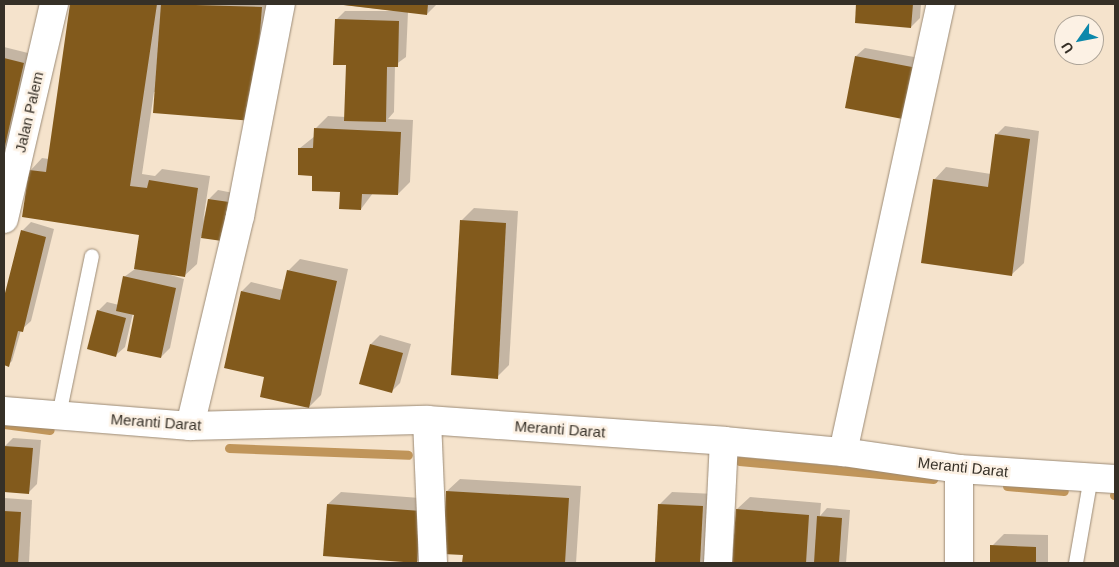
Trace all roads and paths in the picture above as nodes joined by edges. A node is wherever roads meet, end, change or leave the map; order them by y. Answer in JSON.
{"nodes":[{"id":1,"x":54,"y":4,"type":"edge"},
{"id":2,"x":281,"y":4,"type":"edge"},
{"id":3,"x":941,"y":4,"type":"edge"},
{"id":4,"x":4,"y":219,"type":"edge"},
{"id":5,"x":92,"y":256,"type":"dead end"},
{"id":6,"x":4,"y":411,"type":"edge"},
{"id":7,"x":59,"y":416,"type":"junction"},
{"id":8,"x":427,"y":420,"type":"junction"},
{"id":9,"x":190,"y":426,"type":"junction"},
{"id":10,"x":724,"y":441,"type":"junction"},
{"id":11,"x":843,"y":452,"type":"junction"},
{"id":12,"x":959,"y":469,"type":"junction"},
{"id":13,"x":1103,"y":478,"type":"edge"},
{"id":14,"x":433,"y":563,"type":"edge"},
{"id":15,"x":718,"y":563,"type":"edge"},
{"id":16,"x":959,"y":563,"type":"edge"},
{"id":17,"x":1076,"y":563,"type":"edge"}],
"edges":[{"from":1,"to":4,"type":"street","name":"Jalan Palem"},
{"from":2,"to":9,"type":"street"},
{"from":3,"to":11,"type":"street"},
{"from":5,"to":7,"type":"lane"},
{"from":6,"to":7,"type":"street","name":"Meranti Darat"},
{"from":7,"to":9,"type":"street","name":"Meranti Darat"},
{"from":8,"to":9,"type":"street","name":"Meranti Darat"},
{"from":8,"to":10,"type":"street","name":"Meranti Darat"},
{"from":8,"to":14,"type":"street"},
{"from":10,"to":11,"type":"street","name":"Meranti Darat"},
{"from":10,"to":15,"type":"street"},
{"from":11,"to":12,"type":"street","name":"Meranti Darat"},
{"from":12,"to":13,"type":"street","name":"Meranti Darat"},
{"from":12,"to":16,"type":"street"},
{"from":13,"to":17,"type":"lane"}]}
